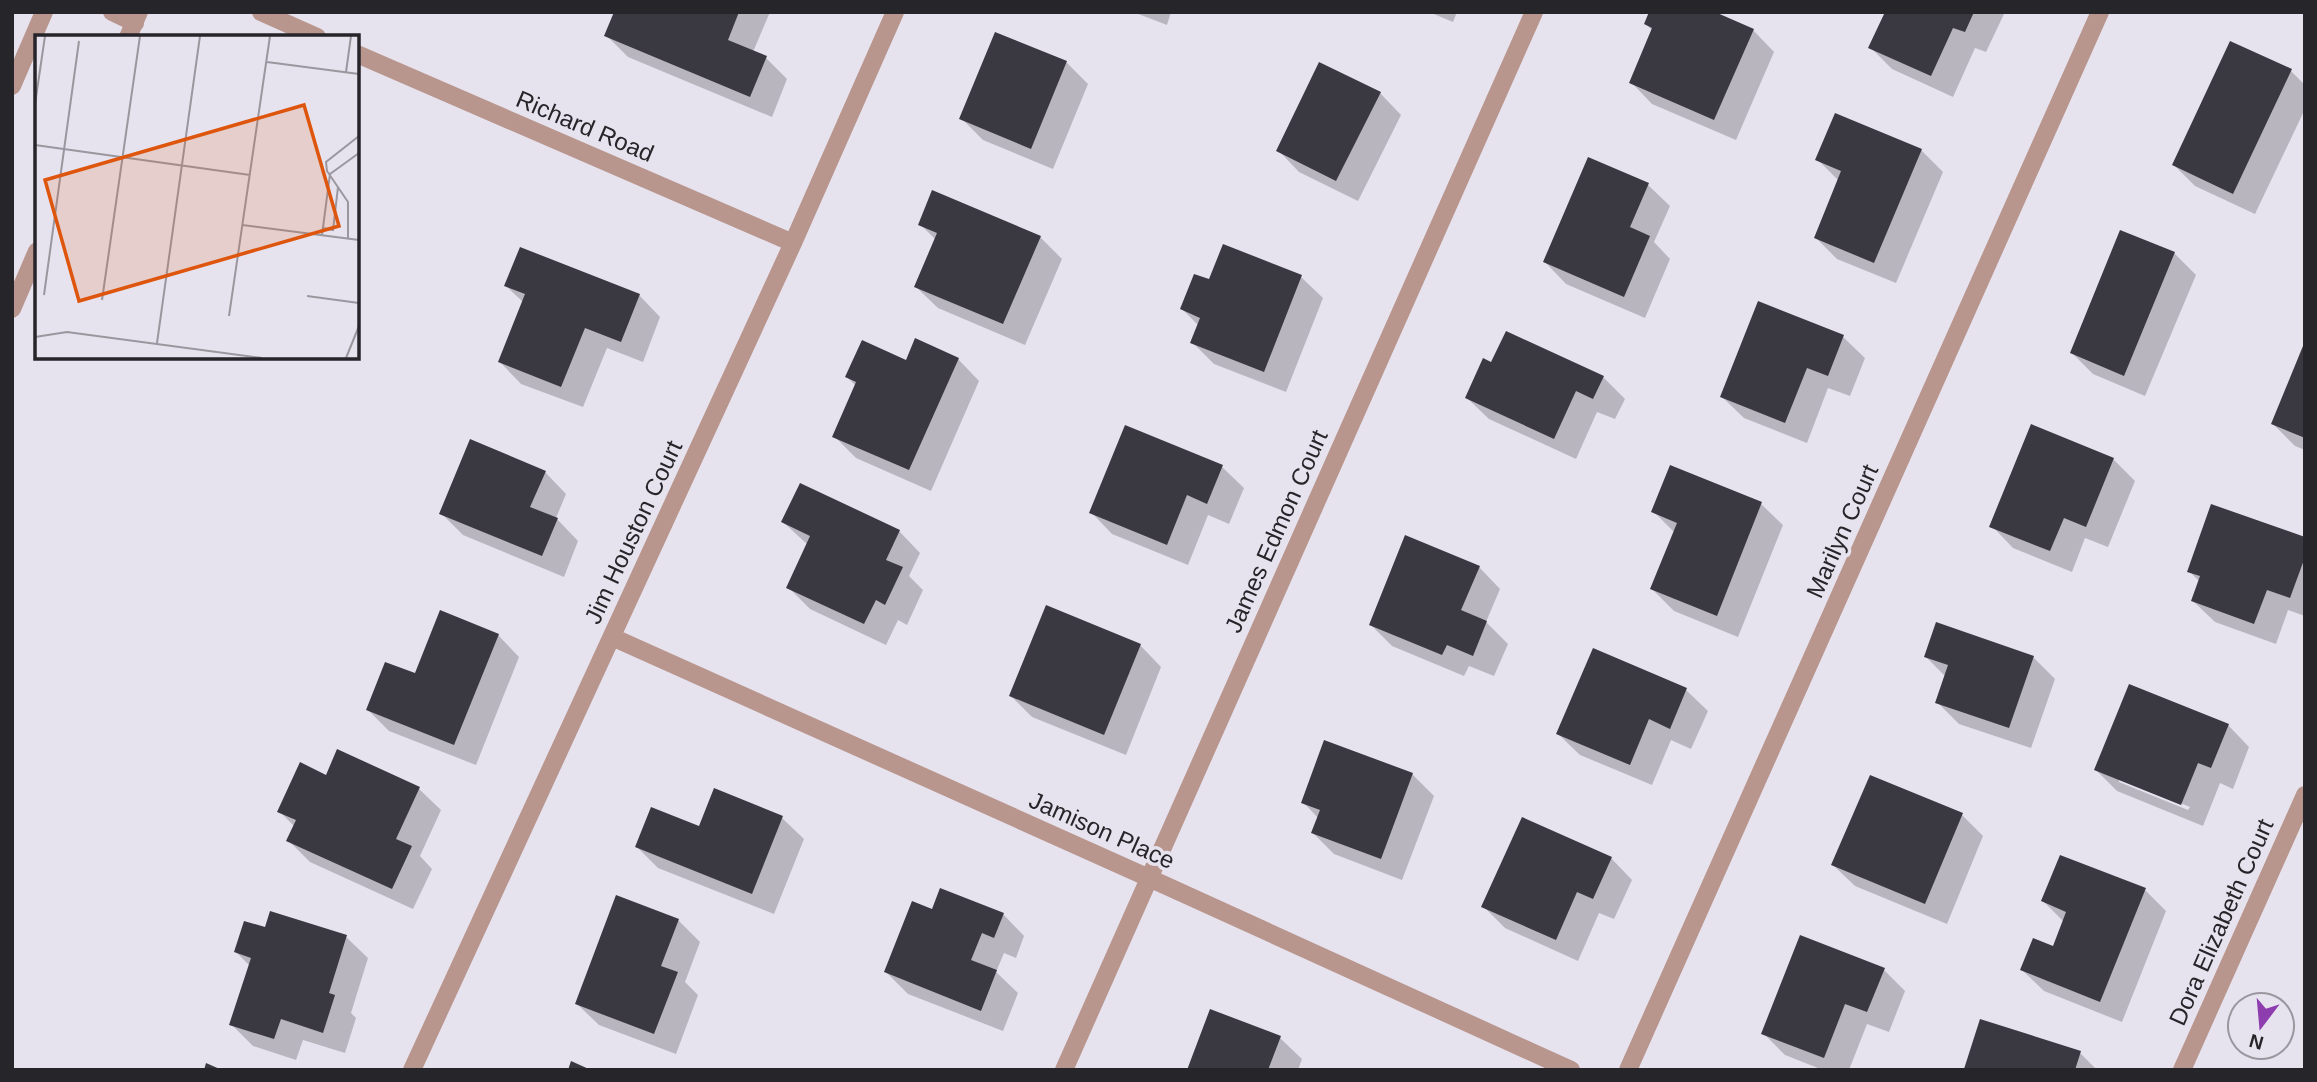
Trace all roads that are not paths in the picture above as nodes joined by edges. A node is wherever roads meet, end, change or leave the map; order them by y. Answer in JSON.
{"nodes":[{"id":1,"x":44,"y":12,"type":"edge"},
{"id":2,"x":112,"y":12,"type":"edge"},
{"id":3,"x":261,"y":12,"type":"edge"},
{"id":4,"x":895,"y":12,"type":"edge"},
{"id":5,"x":1534,"y":12,"type":"edge"},
{"id":6,"x":2100,"y":12,"type":"edge"},
{"id":7,"x":134,"y":24,"type":"edge"},
{"id":8,"x":313,"y":35,"type":"edge"},
{"id":9,"x":359,"y":55,"type":"edge"},
{"id":10,"x":12,"y":86,"type":"edge"},
{"id":11,"x":793,"y":243,"type":"junction"},
{"id":12,"x":35,"y":256,"type":"edge"},
{"id":13,"x":12,"y":309,"type":"edge"},
{"id":14,"x":612,"y":637,"type":"junction"},
{"id":15,"x":2305,"y":795,"type":"edge"},
{"id":16,"x":1149,"y":877,"type":"junction"},
{"id":17,"x":412,"y":1070,"type":"edge"},
{"id":18,"x":1064,"y":1070,"type":"edge"},
{"id":19,"x":1571,"y":1070,"type":"edge"},
{"id":20,"x":1628,"y":1070,"type":"edge"},
{"id":21,"x":2182,"y":1070,"type":"edge"}],
"edges":[{"from":1,"to":10,"type":"street"},
{"from":2,"to":7,"type":"street"},
{"from":3,"to":8,"type":"street"},
{"from":4,"to":11,"type":"street","name":"Jim Houston Court"},
{"from":5,"to":16,"type":"street","name":"James Edmon Court"},
{"from":6,"to":20,"type":"street","name":"Marilyn Court"},
{"from":9,"to":11,"type":"street","name":"Richard Road"},
{"from":11,"to":14,"type":"street","name":"Jim Houston Court"},
{"from":12,"to":13,"type":"street"},
{"from":14,"to":16,"type":"street","name":"Jamison Place"},
{"from":14,"to":17,"type":"street","name":"Jim Houston Court"},
{"from":15,"to":21,"type":"street","name":"Dora Elizabeth Court"},
{"from":16,"to":18,"type":"street","name":"James Edmon Court"},
{"from":16,"to":19,"type":"street","name":"Jamison Place"}]}
